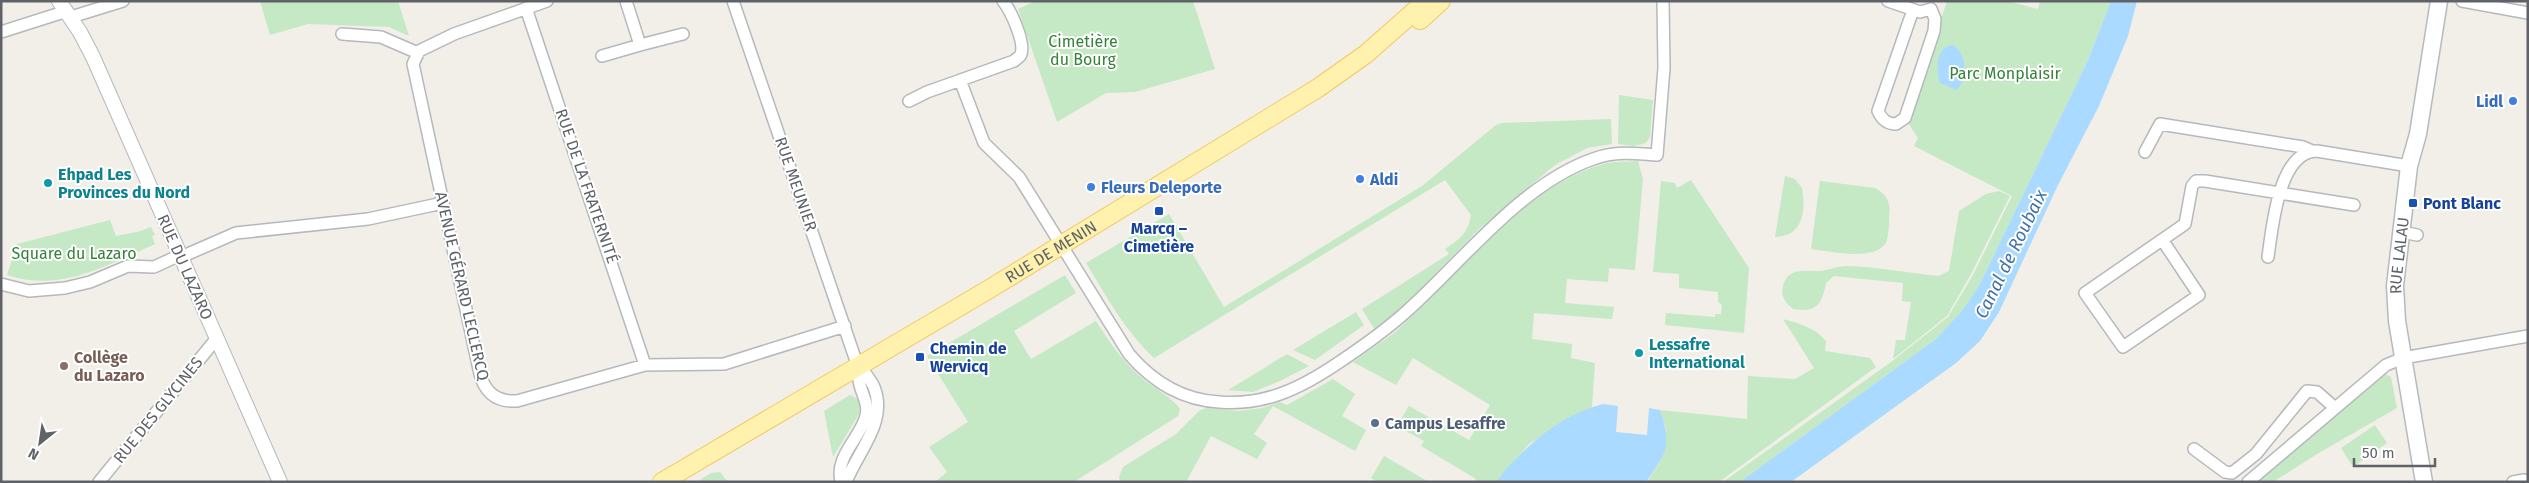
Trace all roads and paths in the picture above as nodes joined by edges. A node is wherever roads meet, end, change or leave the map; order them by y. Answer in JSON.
{"nodes":[{"id":1,"x":123,"y":1,"type":"edge"},
{"id":2,"x":547,"y":1,"type":"edge"},
{"id":3,"x":626,"y":1,"type":"edge"},
{"id":4,"x":733,"y":1,"type":"edge"},
{"id":5,"x":1003,"y":1,"type":"edge"},
{"id":6,"x":1426,"y":1,"type":"edge"},
{"id":7,"x":1441,"y":1,"type":"edge"},
{"id":8,"x":1663,"y":1,"type":"edge"},
{"id":9,"x":1888,"y":1,"type":"edge"},
{"id":10,"x":2439,"y":1,"type":"edge"},
{"id":11,"x":2462,"y":1,"type":"edge"},
{"id":12,"x":1933,"y":5,"type":"edge"},
{"id":13,"x":526,"y":8,"type":"junction"},
{"id":14,"x":66,"y":10,"type":"edge"},
{"id":15,"x":1912,"y":10,"type":"junction"},
{"id":16,"x":2528,"y":13,"type":"edge"},
{"id":17,"x":1,"y":32,"type":"edge"},
{"id":18,"x":342,"y":34,"type":"dead end"},
{"id":19,"x":683,"y":34,"type":"dead end"},
{"id":20,"x":640,"y":45,"type":"junction"},
{"id":21,"x":418,"y":53,"type":"junction"},
{"id":22,"x":602,"y":56,"type":"dead end"},
{"id":23,"x":960,"y":80,"type":"junction"},
{"id":24,"x":909,"y":101,"type":"dead end"},
{"id":25,"x":2312,"y":151,"type":"junction"},
{"id":26,"x":2145,"y":152,"type":"dead end"},
{"id":27,"x":2409,"y":166,"type":"junction"},
{"id":28,"x":2278,"y":192,"type":"junction"},
{"id":29,"x":443,"y":203,"type":"junction"},
{"id":30,"x":2354,"y":204,"type":"dead end"},
{"id":31,"x":2163,"y":241,"type":"junction"},
{"id":32,"x":1063,"y":249,"type":"junction"},
{"id":33,"x":180,"y":256,"type":"junction"},
{"id":34,"x":2268,"y":256,"type":"dead end"},
{"id":35,"x":1,"y":284,"type":"edge"},
{"id":36,"x":845,"y":326,"type":"junction"},
{"id":37,"x":2528,"y":336,"type":"edge"},
{"id":38,"x":217,"y":338,"type":"junction"},
{"id":39,"x":2403,"y":358,"type":"junction"},
{"id":40,"x":646,"y":365,"type":"junction"},
{"id":41,"x":861,"y":373,"type":"junction"},
{"id":42,"x":2334,"y":407,"type":"junction"},
{"id":43,"x":2194,"y":449,"type":"dead end"},
{"id":44,"x":98,"y":482,"type":"edge"},
{"id":45,"x":280,"y":482,"type":"edge"},
{"id":46,"x":662,"y":482,"type":"edge"},
{"id":47,"x":680,"y":482,"type":"edge"},
{"id":48,"x":840,"y":482,"type":"edge"},
{"id":49,"x":846,"y":482,"type":"edge"},
{"id":50,"x":2248,"y":482,"type":"edge"},
{"id":51,"x":2424,"y":482,"type":"edge"}],
"edges":[{"from":1,"to":14,"type":"street"},
{"from":2,"to":13,"type":"street"},
{"from":3,"to":20,"type":"street"},
{"from":4,"to":36,"type":"street","name":"RUE MEUNIER"},
{"from":5,"to":23,"type":"street"},
{"from":6,"to":32,"type":"main road","name":"RUE DE MENIN"},
{"from":7,"to":32,"type":"main road","name":"RUE DE MENIN"},
{"from":8,"to":32,"type":"street"},
{"from":9,"to":15,"type":"street"},
{"from":10,"to":27,"type":"main road","name":"RUE LALAU"},
{"from":11,"to":16,"type":"street"},
{"from":12,"to":15,"type":"street"},
{"from":12,"to":15,"type":"street"},
{"from":13,"to":21,"type":"street"},
{"from":13,"to":40,"type":"street","name":"RUE DE LA FRATERNITÉ"},
{"from":14,"to":17,"type":"street"},
{"from":14,"to":33,"type":"street","name":"RUE DU LAZARO"},
{"from":18,"to":21,"type":"street"},
{"from":19,"to":20,"type":"street"},
{"from":20,"to":22,"type":"street"},
{"from":21,"to":29,"type":"street","name":"AVENUE GÉRARD LECLERCQ"},
{"from":23,"to":24,"type":"street"},
{"from":23,"to":32,"type":"street"},
{"from":25,"to":26,"type":"street"},
{"from":25,"to":27,"type":"street"},
{"from":25,"to":28,"type":"street"},
{"from":27,"to":39,"type":"main road","name":"RUE LALAU"},
{"from":28,"to":30,"type":"street"},
{"from":28,"to":31,"type":"street"},
{"from":28,"to":34,"type":"street"},
{"from":29,"to":33,"type":"street"},
{"from":29,"to":40,"type":"street","name":"AVENUE GÉRARD LECLERCQ"},
{"from":31,"to":31,"type":"street"},
{"from":32,"to":41,"type":"main road","name":"RUE DE MENIN"},
{"from":33,"to":35,"type":"street"},
{"from":33,"to":38,"type":"street","name":"RUE DU LAZARO"},
{"from":36,"to":40,"type":"street","name":"AVENUE GÉRARD LECLERCQ"},
{"from":36,"to":41,"type":"street","name":"RUE MEUNIER"},
{"from":37,"to":39,"type":"street"},
{"from":38,"to":44,"type":"street","name":"RUE DES GLYCINES"},
{"from":38,"to":45,"type":"street","name":"RUE DU LAZARO"},
{"from":39,"to":42,"type":"street"},
{"from":39,"to":51,"type":"main road","name":"RUE LALAU"},
{"from":41,"to":46,"type":"main road","name":"RUE DE MENIN"},
{"from":41,"to":47,"type":"main road","name":"RUE DE MENIN"},
{"from":41,"to":48,"type":"street"},
{"from":41,"to":49,"type":"street"},
{"from":42,"to":43,"type":"street"},
{"from":42,"to":50,"type":"street"}]}
